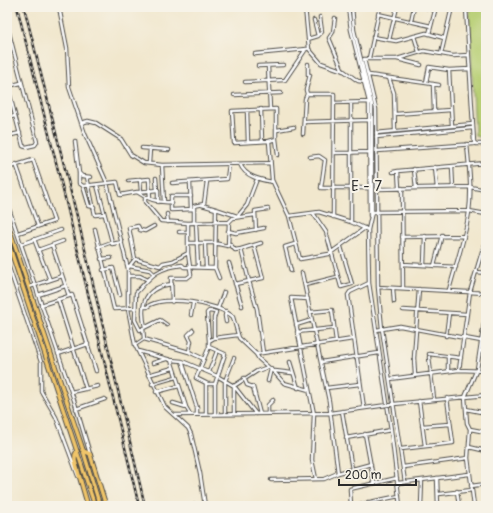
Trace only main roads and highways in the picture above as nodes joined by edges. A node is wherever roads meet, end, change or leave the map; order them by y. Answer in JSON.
{"nodes":[{"id":1,"x":7,"y":222,"type":"edge"},
{"id":2,"x":7,"y":239,"type":"edge"},
{"id":3,"x":83,"y":450,"type":"junction"},
{"id":4,"x":77,"y":451,"type":"junction"},
{"id":5,"x":88,"y":506,"type":"edge"},
{"id":6,"x":95,"y":506,"type":"edge"},
{"id":7,"x":100,"y":506,"type":"edge"},
{"id":8,"x":106,"y":506,"type":"edge"}],
"edges":[{"from":1,"to":3,"type":"main road"},
{"from":2,"to":4,"type":"main road"},
{"from":3,"to":4,"type":"main road"},
{"from":3,"to":7,"type":"main road"},
{"from":3,"to":8,"type":"main road"},
{"from":4,"to":5,"type":"main road"},
{"from":4,"to":6,"type":"main road"}]}
